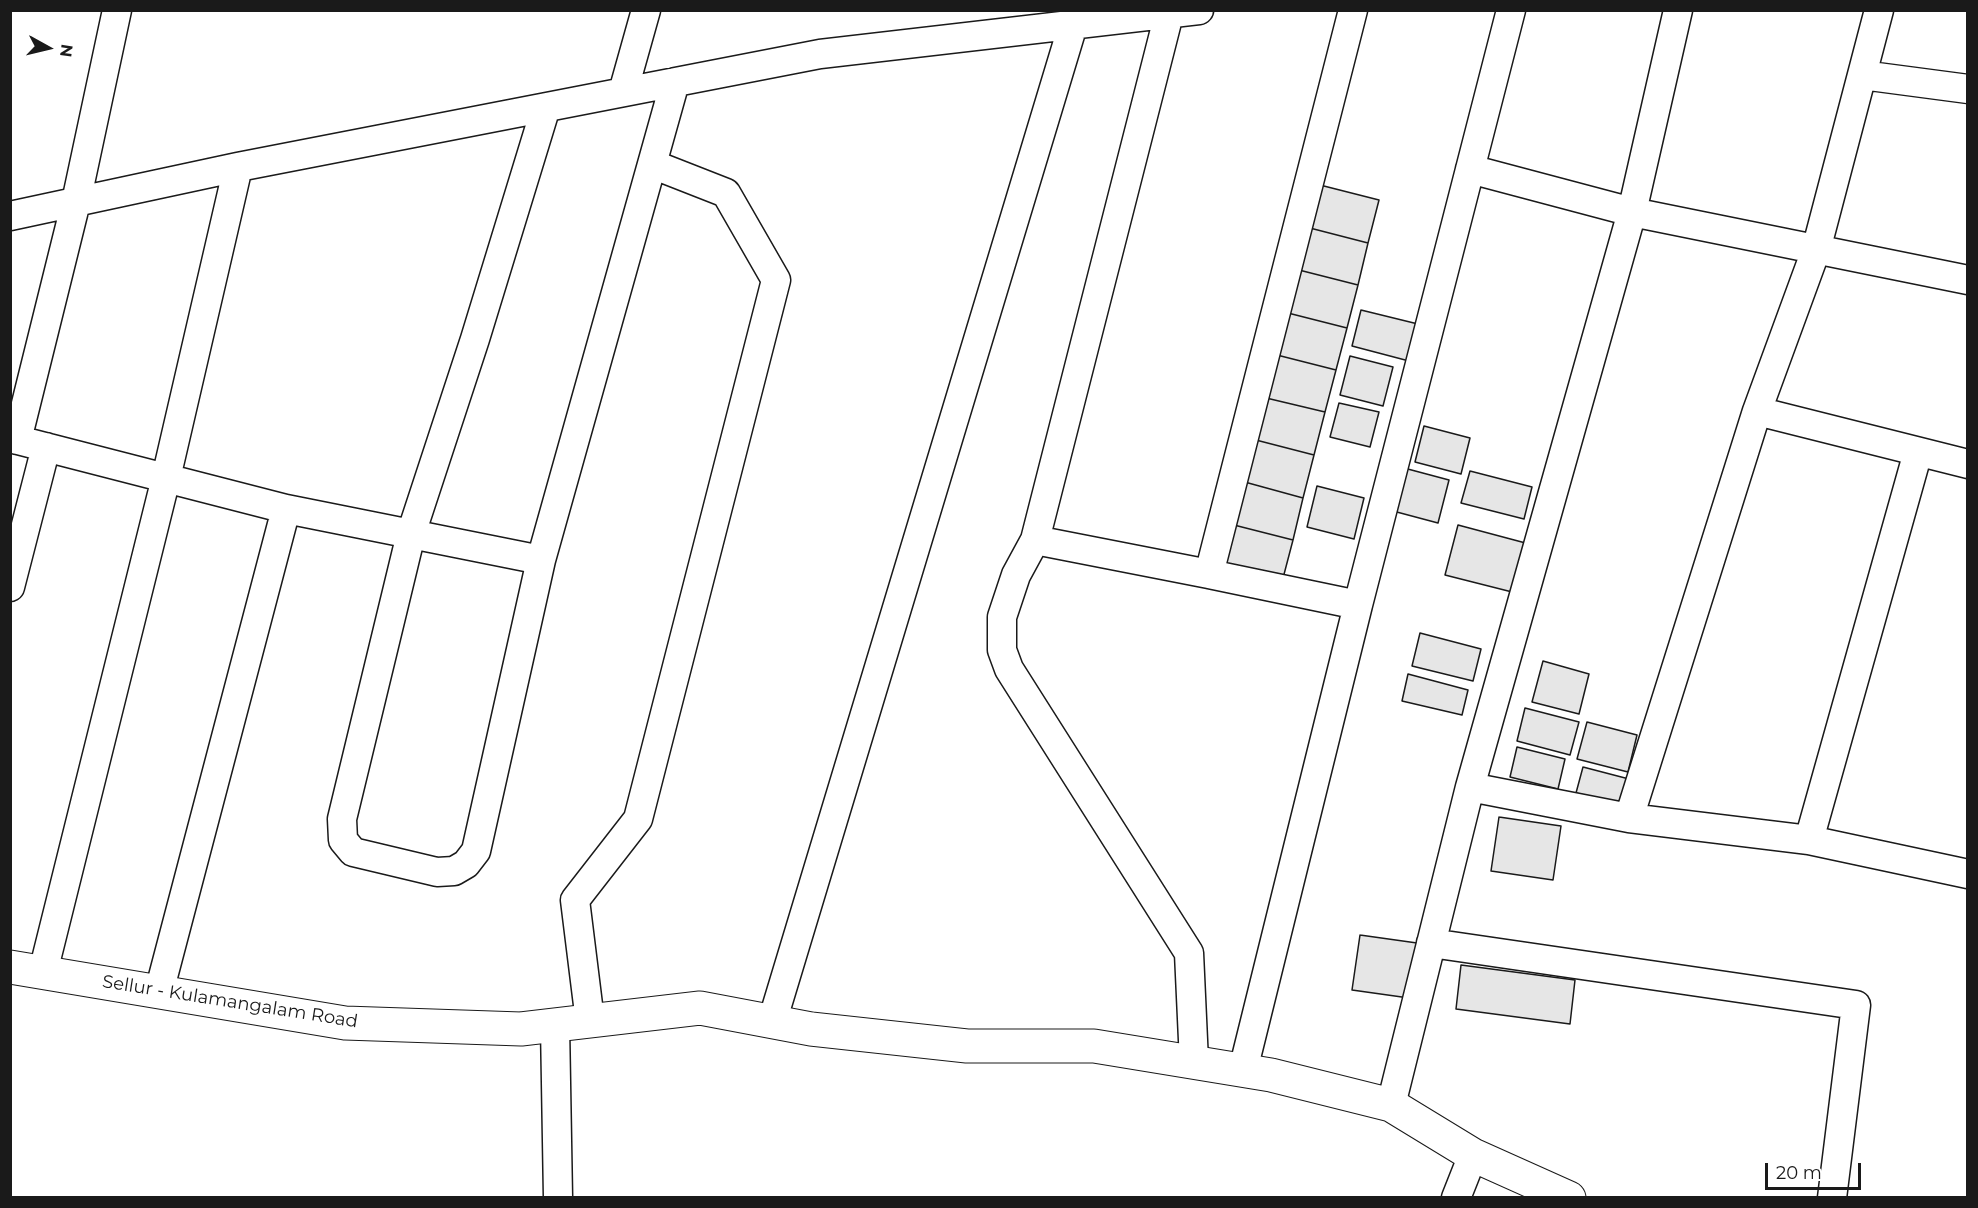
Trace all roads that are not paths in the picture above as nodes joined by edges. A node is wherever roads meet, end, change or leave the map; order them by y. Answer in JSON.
{"nodes":[{"id":1,"x":117,"y":10,"type":"edge"},
{"id":2,"x":646,"y":10,"type":"edge"},
{"id":3,"x":1353,"y":10,"type":"edge"},
{"id":4,"x":1511,"y":10,"type":"edge"},
{"id":5,"x":1678,"y":10,"type":"edge"},
{"id":6,"x":1879,"y":10,"type":"edge"},
{"id":7,"x":1199,"y":11,"type":"edge"},
{"id":8,"x":1164,"y":12,"type":"edge"},
{"id":9,"x":1073,"y":25,"type":"junction"},
{"id":10,"x":1862,"y":75,"type":"junction"},
{"id":11,"x":675,"y":82,"type":"junction"},
{"id":12,"x":1968,"y":89,"type":"edge"},
{"id":13,"x":623,"y":92,"type":"junction"},
{"id":14,"x":546,"y":107,"type":"junction"},
{"id":15,"x":652,"y":164,"type":"junction"},
{"id":16,"x":238,"y":167,"type":"junction"},
{"id":17,"x":1470,"y":170,"type":"junction"},
{"id":18,"x":76,"y":202,"type":"junction"},
{"id":19,"x":1632,"y":212,"type":"junction"},
{"id":20,"x":10,"y":216,"type":"edge"},
{"id":21,"x":1816,"y":250,"type":"junction"},
{"id":22,"x":1968,"y":280,"type":"edge"},
{"id":23,"x":1757,"y":411,"type":"junction"},
{"id":24,"x":14,"y":439,"type":"edge"},
{"id":25,"x":46,"y":447,"type":"junction"},
{"id":26,"x":1918,"y":452,"type":"junction"},
{"id":27,"x":1968,"y":464,"type":"edge"},
{"id":28,"x":166,"y":478,"type":"junction"},
{"id":29,"x":286,"y":509,"type":"junction"},
{"id":30,"x":411,"y":534,"type":"junction"},
{"id":31,"x":1035,"y":540,"type":"junction"},
{"id":32,"x":540,"y":560,"type":"junction"},
{"id":33,"x":1209,"y":574,"type":"junction"},
{"id":34,"x":10,"y":586,"type":"edge"},
{"id":35,"x":1358,"y":605,"type":"junction"},
{"id":36,"x":1470,"y":787,"type":"junction"},
{"id":37,"x":1629,"y":818,"type":"junction"},
{"id":38,"x":1809,"y":840,"type":"junction"},
{"id":39,"x":1968,"y":874,"type":"edge"},
{"id":40,"x":1431,"y":943,"type":"junction"},
{"id":41,"x":10,"y":967,"type":"edge"},
{"id":42,"x":43,"y":972,"type":"junction"},
{"id":43,"x":159,"y":992,"type":"junction"},
{"id":44,"x":590,"y":1021,"type":"junction"},
{"id":45,"x":772,"y":1022,"type":"junction"},
{"id":46,"x":555,"y":1025,"type":"junction"},
{"id":47,"x":1194,"y":1062,"type":"junction"},
{"id":48,"x":1243,"y":1070,"type":"junction"},
{"id":49,"x":1391,"y":1106,"type":"junction"},
{"id":50,"x":1473,"y":1155,"type":"junction"},
{"id":51,"x":558,"y":1197,"type":"edge"},
{"id":52,"x":1456,"y":1197,"type":"edge"},
{"id":53,"x":1569,"y":1197,"type":"edge"},
{"id":54,"x":1832,"y":1197,"type":"edge"}],
"edges":[{"from":1,"to":18,"type":"street"},
{"from":2,"to":13,"type":"street"},
{"from":3,"to":33,"type":"street"},
{"from":4,"to":17,"type":"street"},
{"from":5,"to":19,"type":"street"},
{"from":6,"to":10,"type":"street"},
{"from":7,"to":8,"type":"street"},
{"from":8,"to":9,"type":"street"},
{"from":8,"to":31,"type":"street"},
{"from":9,"to":11,"type":"street"},
{"from":9,"to":45,"type":"street"},
{"from":10,"to":12,"type":"street"},
{"from":10,"to":21,"type":"street"},
{"from":11,"to":13,"type":"street"},
{"from":11,"to":15,"type":"street"},
{"from":13,"to":14,"type":"street"},
{"from":14,"to":16,"type":"street"},
{"from":14,"to":30,"type":"street"},
{"from":15,"to":32,"type":"street"},
{"from":15,"to":44,"type":"street"},
{"from":16,"to":18,"type":"street"},
{"from":16,"to":28,"type":"street"},
{"from":17,"to":19,"type":"street"},
{"from":17,"to":35,"type":"street"},
{"from":18,"to":20,"type":"street"},
{"from":18,"to":24,"type":"street"},
{"from":19,"to":21,"type":"street"},
{"from":19,"to":36,"type":"street"},
{"from":21,"to":22,"type":"street"},
{"from":21,"to":23,"type":"street"},
{"from":23,"to":26,"type":"street"},
{"from":23,"to":37,"type":"street"},
{"from":24,"to":25,"type":"street"},
{"from":25,"to":28,"type":"street"},
{"from":25,"to":34,"type":"street"},
{"from":26,"to":27,"type":"street"},
{"from":26,"to":38,"type":"street"},
{"from":28,"to":29,"type":"street"},
{"from":28,"to":42,"type":"street"},
{"from":29,"to":30,"type":"street"},
{"from":29,"to":43,"type":"street"},
{"from":30,"to":32,"type":"street"},
{"from":30,"to":32,"type":"street"},
{"from":31,"to":33,"type":"street"},
{"from":31,"to":47,"type":"street"},
{"from":33,"to":35,"type":"street"},
{"from":35,"to":48,"type":"street"},
{"from":36,"to":37,"type":"street"},
{"from":36,"to":40,"type":"street"},
{"from":37,"to":38,"type":"street"},
{"from":38,"to":39,"type":"street"},
{"from":40,"to":49,"type":"street"},
{"from":40,"to":54,"type":"street"},
{"from":41,"to":42,"type":"main road","name":"Sellur - Kulamangalam Road"},
{"from":42,"to":43,"type":"main road","name":"Sellur - Kulamangalam Road"},
{"from":43,"to":46,"type":"main road","name":"Sellur - Kulamangalam Road"},
{"from":44,"to":45,"type":"main road","name":"Sellur - Kulamangalam Road"},
{"from":44,"to":46,"type":"main road","name":"Sellur - Kulamangalam Road"},
{"from":45,"to":47,"type":"main road","name":"Sellur - Kulamangalam Road"},
{"from":46,"to":51,"type":"street"},
{"from":47,"to":48,"type":"main road","name":"Sellur - Kulamangalam Road"},
{"from":48,"to":49,"type":"main road","name":"Sellur - Kulamangalam Road"},
{"from":49,"to":50,"type":"main road","name":"Sellur - Kulamangalam Road"},
{"from":50,"to":52,"type":"street"},
{"from":50,"to":53,"type":"main road","name":"Sellur - Kulamangalam Road"}]}
